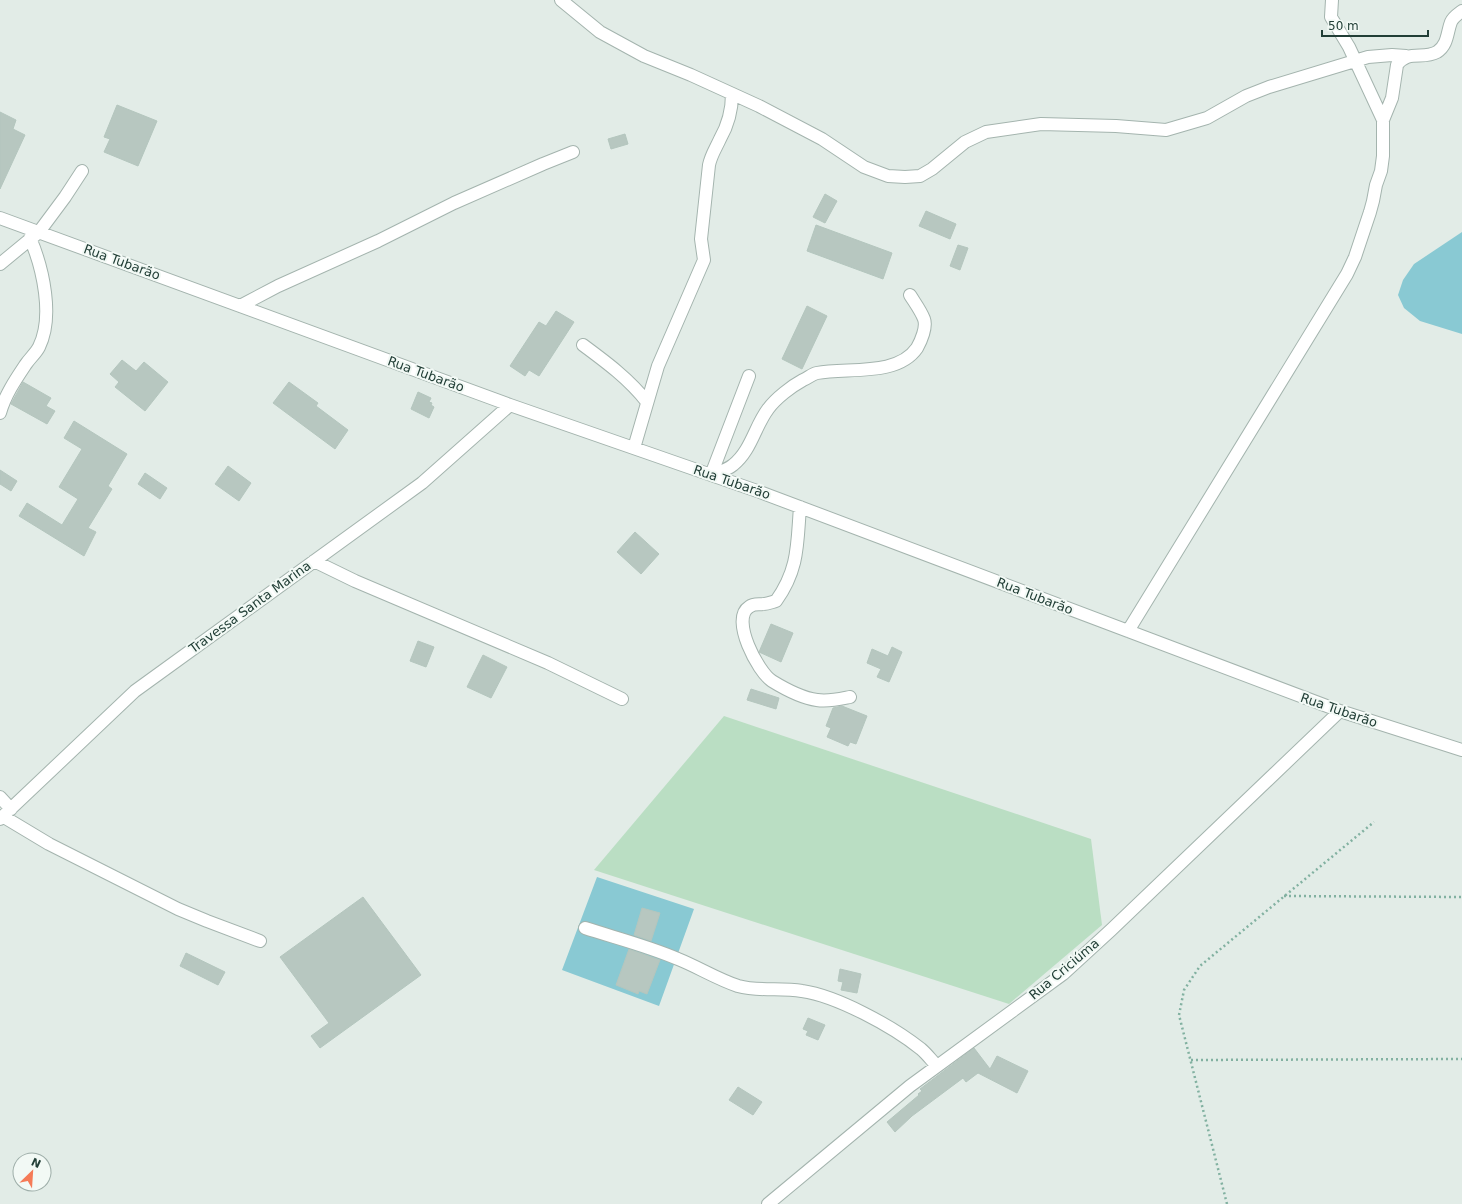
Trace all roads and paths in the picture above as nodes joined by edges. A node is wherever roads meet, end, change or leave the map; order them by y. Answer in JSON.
{"nodes":[{"id":1,"x":561,"y":0,"type":"edge"},
{"id":2,"x":1332,"y":0,"type":"edge"},
{"id":3,"x":1462,"y":11,"type":"edge"},
{"id":4,"x":1406,"y":56,"type":"junction"},
{"id":5,"x":1355,"y":62,"type":"junction"},
{"id":6,"x":732,"y":94,"type":"junction"},
{"id":7,"x":1383,"y":120,"type":"junction"},
{"id":8,"x":573,"y":152,"type":"dead end"},
{"id":9,"x":82,"y":171,"type":"dead end"},
{"id":10,"x":0,"y":218,"type":"edge"},
{"id":11,"x":34,"y":235,"type":"junction"},
{"id":12,"x":0,"y":264,"type":"edge"},
{"id":13,"x":910,"y":295,"type":"dead end"},
{"id":14,"x":240,"y":306,"type":"junction"},
{"id":15,"x":583,"y":345,"type":"dead end"},
{"id":16,"x":749,"y":376,"type":"dead end"},
{"id":17,"x":647,"y":402,"type":"junction"},
{"id":18,"x":510,"y":405,"type":"junction"},
{"id":19,"x":0,"y":413,"type":"edge"},
{"id":20,"x":634,"y":448,"type":"junction"},
{"id":21,"x":711,"y":475,"type":"junction"},
{"id":22,"x":800,"y":507,"type":"junction"},
{"id":23,"x":314,"y":561,"type":"junction"},
{"id":24,"x":1128,"y":631,"type":"junction"},
{"id":25,"x":850,"y":697,"type":"dead end"},
{"id":26,"x":622,"y":699,"type":"dead end"},
{"id":27,"x":1340,"y":711,"type":"junction"},
{"id":28,"x":1462,"y":750,"type":"edge"},
{"id":29,"x":0,"y":797,"type":"edge"},
{"id":30,"x":5,"y":815,"type":"edge"},
{"id":31,"x":1374,"y":822,"type":"dead end"},
{"id":32,"x":1283,"y":896,"type":"junction"},
{"id":33,"x":1462,"y":897,"type":"edge"},
{"id":34,"x":585,"y":928,"type":"dead end"},
{"id":35,"x":260,"y":942,"type":"dead end"},
{"id":36,"x":1462,"y":1059,"type":"edge"},
{"id":37,"x":1191,"y":1060,"type":"junction"},
{"id":38,"x":937,"y":1066,"type":"junction"},
{"id":39,"x":768,"y":1204,"type":"edge"},
{"id":40,"x":1227,"y":1204,"type":"edge"}],
"edges":[{"from":1,"to":6,"type":"street"},
{"from":2,"to":5,"type":"street"},
{"from":3,"to":4,"type":"street"},
{"from":4,"to":5,"type":"street"},
{"from":4,"to":7,"type":"street"},
{"from":5,"to":6,"type":"street"},
{"from":5,"to":7,"type":"street"},
{"from":6,"to":17,"type":"street"},
{"from":7,"to":24,"type":"street"},
{"from":8,"to":14,"type":"street"},
{"from":9,"to":11,"type":"street"},
{"from":10,"to":11,"type":"street","name":"Rua Tubarão"},
{"from":11,"to":12,"type":"street"},
{"from":11,"to":14,"type":"street","name":"Rua Tubarão"},
{"from":11,"to":19,"type":"street"},
{"from":13,"to":21,"type":"street"},
{"from":14,"to":18,"type":"street","name":"Rua Tubarão"},
{"from":15,"to":17,"type":"street"},
{"from":16,"to":21,"type":"street"},
{"from":17,"to":20,"type":"street"},
{"from":18,"to":20,"type":"street","name":"Rua Tubarão"},
{"from":18,"to":23,"type":"street","name":"Travessa Santa Marina"},
{"from":20,"to":21,"type":"street","name":"Rua Tubarão"},
{"from":21,"to":22,"type":"street","name":"Rua Tubarão"},
{"from":22,"to":24,"type":"street","name":"Rua Tubarão"},
{"from":22,"to":25,"type":"street"},
{"from":23,"to":26,"type":"street"},
{"from":23,"to":30,"type":"street","name":"Travessa Santa Marina"},
{"from":24,"to":27,"type":"street","name":"Rua Tubarão"},
{"from":27,"to":28,"type":"street","name":"Rua Tubarão"},
{"from":27,"to":38,"type":"street","name":"Rua Criciúma"},
{"from":29,"to":30,"type":"street"},
{"from":30,"to":35,"type":"street"},
{"from":31,"to":32,"type":"path"},
{"from":32,"to":33,"type":"path"},
{"from":32,"to":37,"type":"path"},
{"from":34,"to":38,"type":"street"},
{"from":36,"to":37,"type":"path"},
{"from":37,"to":40,"type":"path"},
{"from":38,"to":39,"type":"street","name":"Rua Criciúma"}]}
